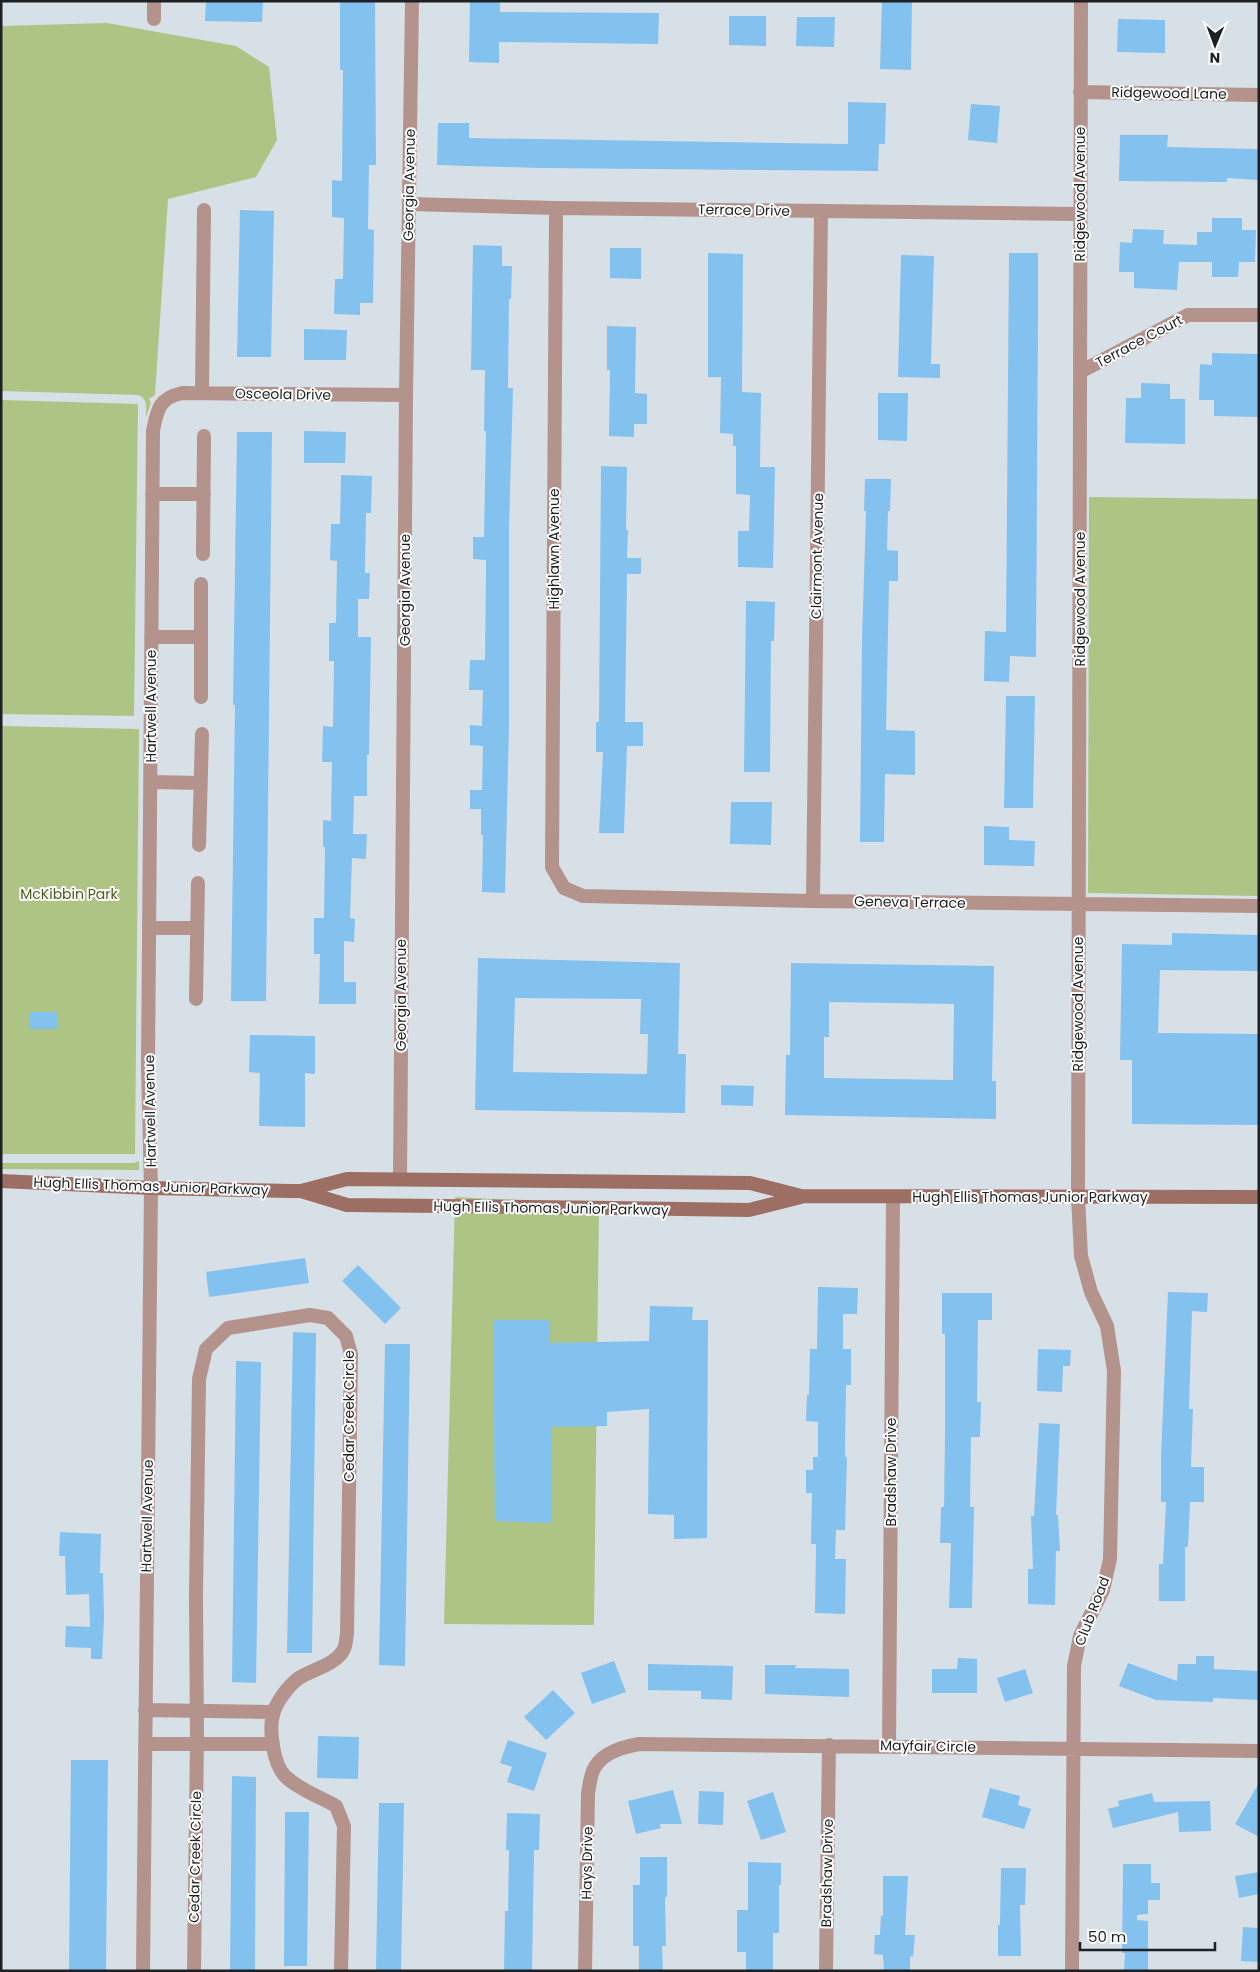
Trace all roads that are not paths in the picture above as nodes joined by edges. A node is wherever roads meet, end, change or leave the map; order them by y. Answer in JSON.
{"nodes":[{"id":1,"x":154,"y":1,"type":"edge"},
{"id":2,"x":412,"y":1,"type":"edge"},
{"id":3,"x":1081,"y":1,"type":"edge"},
{"id":4,"x":154,"y":19,"type":"dead end"},
{"id":5,"x":1080,"y":92,"type":"junction"},
{"id":6,"x":1259,"y":95,"type":"edge"},
{"id":7,"x":409,"y":204,"type":"junction"},
{"id":8,"x":556,"y":208,"type":"junction"},
{"id":9,"x":204,"y":210,"type":"dead end"},
{"id":10,"x":821,"y":212,"type":"junction"},
{"id":11,"x":1080,"y":214,"type":"junction"},
{"id":12,"x":1259,"y":315,"type":"edge"},
{"id":13,"x":1080,"y":372,"type":"junction"},
{"id":14,"x":202,"y":393,"type":"junction"},
{"id":15,"x":406,"y":395,"type":"junction"},
{"id":16,"x":162,"y":402,"type":"joint"},
{"id":17,"x":204,"y":436,"type":"dead end"},
{"id":18,"x":152,"y":494,"type":"junction"},
{"id":19,"x":204,"y":494,"type":"junction"},
{"id":20,"x":203,"y":554,"type":"dead end"},
{"id":21,"x":201,"y":584,"type":"dead end"},
{"id":22,"x":152,"y":637,"type":"junction"},
{"id":23,"x":201,"y":637,"type":"junction"},
{"id":24,"x":201,"y":697,"type":"dead end"},
{"id":25,"x":202,"y":734,"type":"dead end"},
{"id":26,"x":150,"y":782,"type":"junction"},
{"id":27,"x":200,"y":783,"type":"junction"},
{"id":28,"x":199,"y":846,"type":"dead end"},
{"id":29,"x":198,"y":883,"type":"dead end"},
{"id":30,"x":564,"y":888,"type":"joint"},
{"id":31,"x":813,"y":901,"type":"junction"},
{"id":32,"x":1078,"y":903,"type":"junction"},
{"id":33,"x":1259,"y":906,"type":"edge"},
{"id":34,"x":150,"y":928,"type":"junction"},
{"id":35,"x":197,"y":928,"type":"junction"},
{"id":36,"x":196,"y":999,"type":"dead end"},
{"id":37,"x":400,"y":1179,"type":"junction"},
{"id":38,"x":1,"y":1181,"type":"edge"},
{"id":39,"x":151,"y":1188,"type":"junction"},
{"id":40,"x":301,"y":1191,"type":"junction"},
{"id":41,"x":801,"y":1196,"type":"junction"},
{"id":42,"x":893,"y":1197,"type":"junction"},
{"id":43,"x":1078,"y":1197,"type":"junction"},
{"id":44,"x":1259,"y":1197,"type":"edge"},
{"id":45,"x":145,"y":1710,"type":"junction"},
{"id":46,"x":197,"y":1710,"type":"junction"},
{"id":47,"x":274,"y":1712,"type":"junction"},
{"id":48,"x":197,"y":1743,"type":"junction"},
{"id":49,"x":145,"y":1744,"type":"junction"},
{"id":50,"x":273,"y":1744,"type":"junction"},
{"id":51,"x":828,"y":1745,"type":"junction"},
{"id":52,"x":889,"y":1746,"type":"junction"},
{"id":53,"x":1073,"y":1748,"type":"junction"},
{"id":54,"x":1259,"y":1751,"type":"edge"},
{"id":55,"x":601,"y":1759,"type":"joint"},
{"id":56,"x":143,"y":1971,"type":"edge"},
{"id":57,"x":194,"y":1971,"type":"edge"},
{"id":58,"x":341,"y":1971,"type":"edge"},
{"id":59,"x":585,"y":1971,"type":"edge"},
{"id":60,"x":826,"y":1971,"type":"edge"},
{"id":61,"x":1072,"y":1971,"type":"edge"}],
"edges":[{"from":1,"to":4,"type":"street"},
{"from":2,"to":7,"type":"street","name":"Georgia Avenue"},
{"from":3,"to":5,"type":"street","name":"Ridgewood Avenue"},
{"from":5,"to":6,"type":"street","name":"Ridgewood Lane"},
{"from":5,"to":11,"type":"street","name":"Ridgewood Avenue"},
{"from":7,"to":8,"type":"street","name":"Terrace Drive"},
{"from":7,"to":15,"type":"street","name":"Georgia Avenue"},
{"from":8,"to":10,"type":"street","name":"Terrace Drive"},
{"from":8,"to":30,"type":"street","name":"Highlawn Avenue"},
{"from":9,"to":14,"type":"street"},
{"from":10,"to":11,"type":"street","name":"Terrace Drive"},
{"from":10,"to":31,"type":"street","name":"Clairmont Avenue"},
{"from":11,"to":13,"type":"street","name":"Ridgewood Avenue"},
{"from":12,"to":13,"type":"street","name":"Terrace Court"},
{"from":13,"to":32,"type":"street","name":"Ridgewood Avenue"},
{"from":14,"to":15,"type":"street","name":"Osceola Drive"},
{"from":14,"to":16,"type":"street","name":"Osceola Drive"},
{"from":15,"to":37,"type":"street","name":"Georgia Avenue"},
{"from":16,"to":18,"type":"street","name":"Hartwell Avenue"},
{"from":17,"to":19,"type":"street"},
{"from":18,"to":19,"type":"street"},
{"from":18,"to":22,"type":"street","name":"Hartwell Avenue"},
{"from":19,"to":20,"type":"street"},
{"from":21,"to":23,"type":"street"},
{"from":22,"to":23,"type":"street"},
{"from":22,"to":26,"type":"street","name":"Hartwell Avenue"},
{"from":23,"to":24,"type":"street"},
{"from":25,"to":27,"type":"street"},
{"from":26,"to":27,"type":"street"},
{"from":26,"to":34,"type":"street","name":"Hartwell Avenue"},
{"from":27,"to":28,"type":"street"},
{"from":29,"to":35,"type":"street"},
{"from":30,"to":31,"type":"street","name":"Geneva Terrace"},
{"from":31,"to":32,"type":"street","name":"Geneva Terrace"},
{"from":32,"to":33,"type":"street","name":"Geneva Terrace"},
{"from":32,"to":43,"type":"street","name":"Ridgewood Avenue"},
{"from":34,"to":35,"type":"street"},
{"from":34,"to":39,"type":"street","name":"Hartwell Avenue"},
{"from":35,"to":36,"type":"street"},
{"from":37,"to":40,"type":"main road","name":"Hugh Ellis Thomas Junior Parkway"},
{"from":37,"to":41,"type":"main road","name":"Hugh Ellis Thomas Junior Parkway"},
{"from":38,"to":39,"type":"main road","name":"Hugh Ellis Thomas Junior Parkway"},
{"from":39,"to":40,"type":"main road","name":"Hugh Ellis Thomas Junior Parkway"},
{"from":39,"to":45,"type":"street","name":"Hartwell Avenue"},
{"from":40,"to":41,"type":"main road","name":"Hugh Ellis Thomas Junior Parkway"},
{"from":41,"to":42,"type":"main road","name":"Hugh Ellis Thomas Junior Parkway"},
{"from":42,"to":43,"type":"main road","name":"Hugh Ellis Thomas Junior Parkway"},
{"from":42,"to":52,"type":"street","name":"Bradshaw Drive"},
{"from":43,"to":44,"type":"main road","name":"Hugh Ellis Thomas Junior Parkway"},
{"from":43,"to":53,"type":"street","name":"Club Road"},
{"from":45,"to":46,"type":"street"},
{"from":45,"to":49,"type":"street","name":"Hartwell Avenue"},
{"from":46,"to":47,"type":"street"},
{"from":46,"to":47,"type":"street","name":"Cedar Creek Circle"},
{"from":46,"to":48,"type":"street","name":"Cedar Creek Circle"},
{"from":47,"to":50,"type":"street","name":"Cedar Creek Circle"},
{"from":48,"to":49,"type":"street"},
{"from":48,"to":50,"type":"street"},
{"from":48,"to":57,"type":"street","name":"Cedar Creek Circle"},
{"from":49,"to":56,"type":"street","name":"Hartwell Avenue"},
{"from":50,"to":58,"type":"street","name":"Cedar Creek Circle"},
{"from":51,"to":52,"type":"street","name":"Mayfair Circle"},
{"from":51,"to":55,"type":"street","name":"Mayfair Circle"},
{"from":51,"to":60,"type":"street","name":"Bradshaw Drive"},
{"from":52,"to":53,"type":"street","name":"Mayfair Circle"},
{"from":53,"to":54,"type":"street","name":"Mayfair Circle"},
{"from":53,"to":61,"type":"street","name":"Club Road"},
{"from":55,"to":59,"type":"street","name":"Hays Drive"}]}
